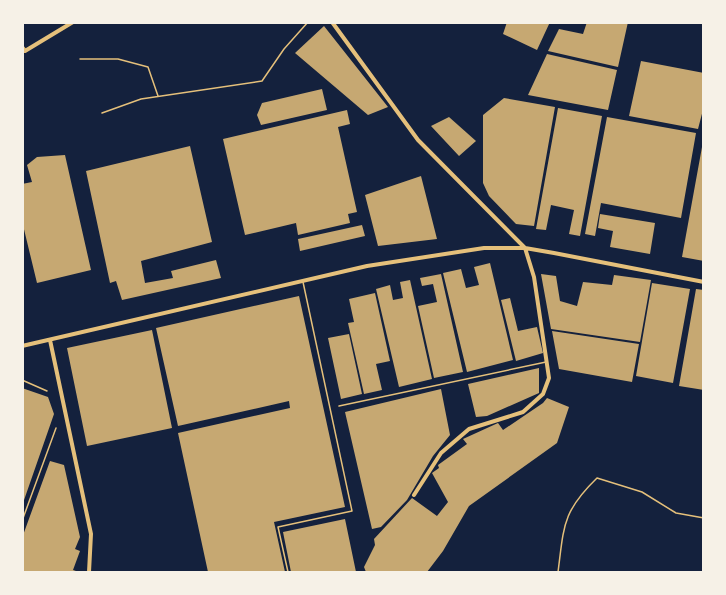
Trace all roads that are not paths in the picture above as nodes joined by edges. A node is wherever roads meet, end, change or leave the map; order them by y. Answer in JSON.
{"nodes":[{"id":1,"x":72,"y":22,"type":"edge"},
{"id":2,"x":332,"y":22,"type":"edge"},
{"id":3,"x":23,"y":50,"type":"edge"},
{"id":4,"x":525,"y":248,"type":"junction"},
{"id":5,"x":303,"y":281,"type":"junction"},
{"id":6,"x":704,"y":282,"type":"edge"},
{"id":7,"x":50,"y":340,"type":"junction"},
{"id":8,"x":22,"y":346,"type":"edge"},
{"id":9,"x":547,"y":362,"type":"junction"},
{"id":10,"x":22,"y":380,"type":"edge"},
{"id":11,"x":47,"y":390,"type":"dead end"},
{"id":12,"x":339,"y":406,"type":"dead end"},
{"id":13,"x":56,"y":428,"type":"dead end"},
{"id":14,"x":414,"y":495,"type":"dead end"},
{"id":15,"x":704,"y":518,"type":"edge"},
{"id":16,"x":22,"y":521,"type":"edge"},
{"id":17,"x":89,"y":573,"type":"edge"},
{"id":18,"x":288,"y":573,"type":"edge"},
{"id":19,"x":558,"y":573,"type":"edge"}],
"edges":[{"from":1,"to":3,"type":"street"},
{"from":2,"to":4,"type":"street"},
{"from":4,"to":5,"type":"street"},
{"from":4,"to":6,"type":"street"},
{"from":4,"to":9,"type":"street"},
{"from":5,"to":7,"type":"street"},
{"from":5,"to":18,"type":"lane"},
{"from":7,"to":8,"type":"street"},
{"from":7,"to":17,"type":"street"},
{"from":9,"to":12,"type":"lane"},
{"from":9,"to":14,"type":"street"},
{"from":10,"to":11,"type":"lane"},
{"from":13,"to":16,"type":"lane"},
{"from":15,"to":19,"type":"lane"}]}
